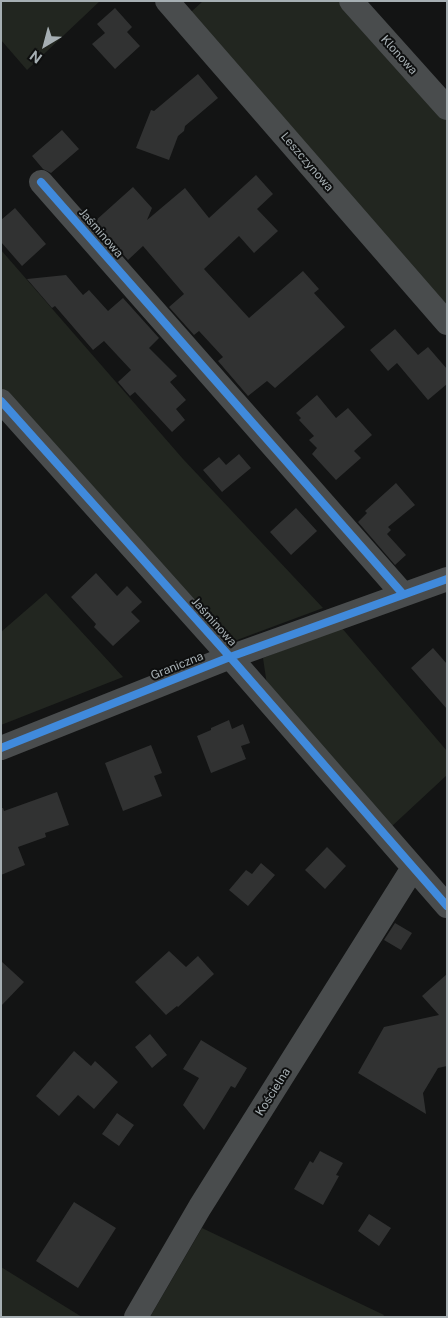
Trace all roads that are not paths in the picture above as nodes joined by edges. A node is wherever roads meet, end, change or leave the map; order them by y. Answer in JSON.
{"nodes":[{"id":1,"x":167,"y":1,"type":"edge"},
{"id":2,"x":351,"y":1,"type":"edge"},
{"id":3,"x":447,"y":108,"type":"edge"},
{"id":4,"x":41,"y":182,"type":"dead end"},
{"id":5,"x":447,"y":323,"type":"edge"},
{"id":6,"x":1,"y":401,"type":"edge"},
{"id":7,"x":447,"y":578,"type":"edge"},
{"id":8,"x":402,"y":594,"type":"junction"},
{"id":9,"x":230,"y":656,"type":"junction"},
{"id":10,"x":1,"y":748,"type":"edge"},
{"id":11,"x":413,"y":868,"type":"junction"},
{"id":12,"x":447,"y":906,"type":"edge"},
{"id":13,"x":136,"y":1317,"type":"edge"}],
"edges":[{"from":1,"to":5,"type":"street","name":"Leszczynowa"},
{"from":2,"to":3,"type":"street","name":"Klonowa"},
{"from":4,"to":8,"type":"street","name":"Jaśminowa"},
{"from":6,"to":9,"type":"street","name":"Jaśminowa"},
{"from":7,"to":8,"type":"street","name":"Graniczna"},
{"from":8,"to":9,"type":"street","name":"Graniczna"},
{"from":9,"to":10,"type":"street","name":"Graniczna"},
{"from":9,"to":11,"type":"street","name":"Jaśminowa"},
{"from":11,"to":12,"type":"street","name":"Jaśminowa"},
{"from":11,"to":13,"type":"street","name":"Kościelna"}]}
